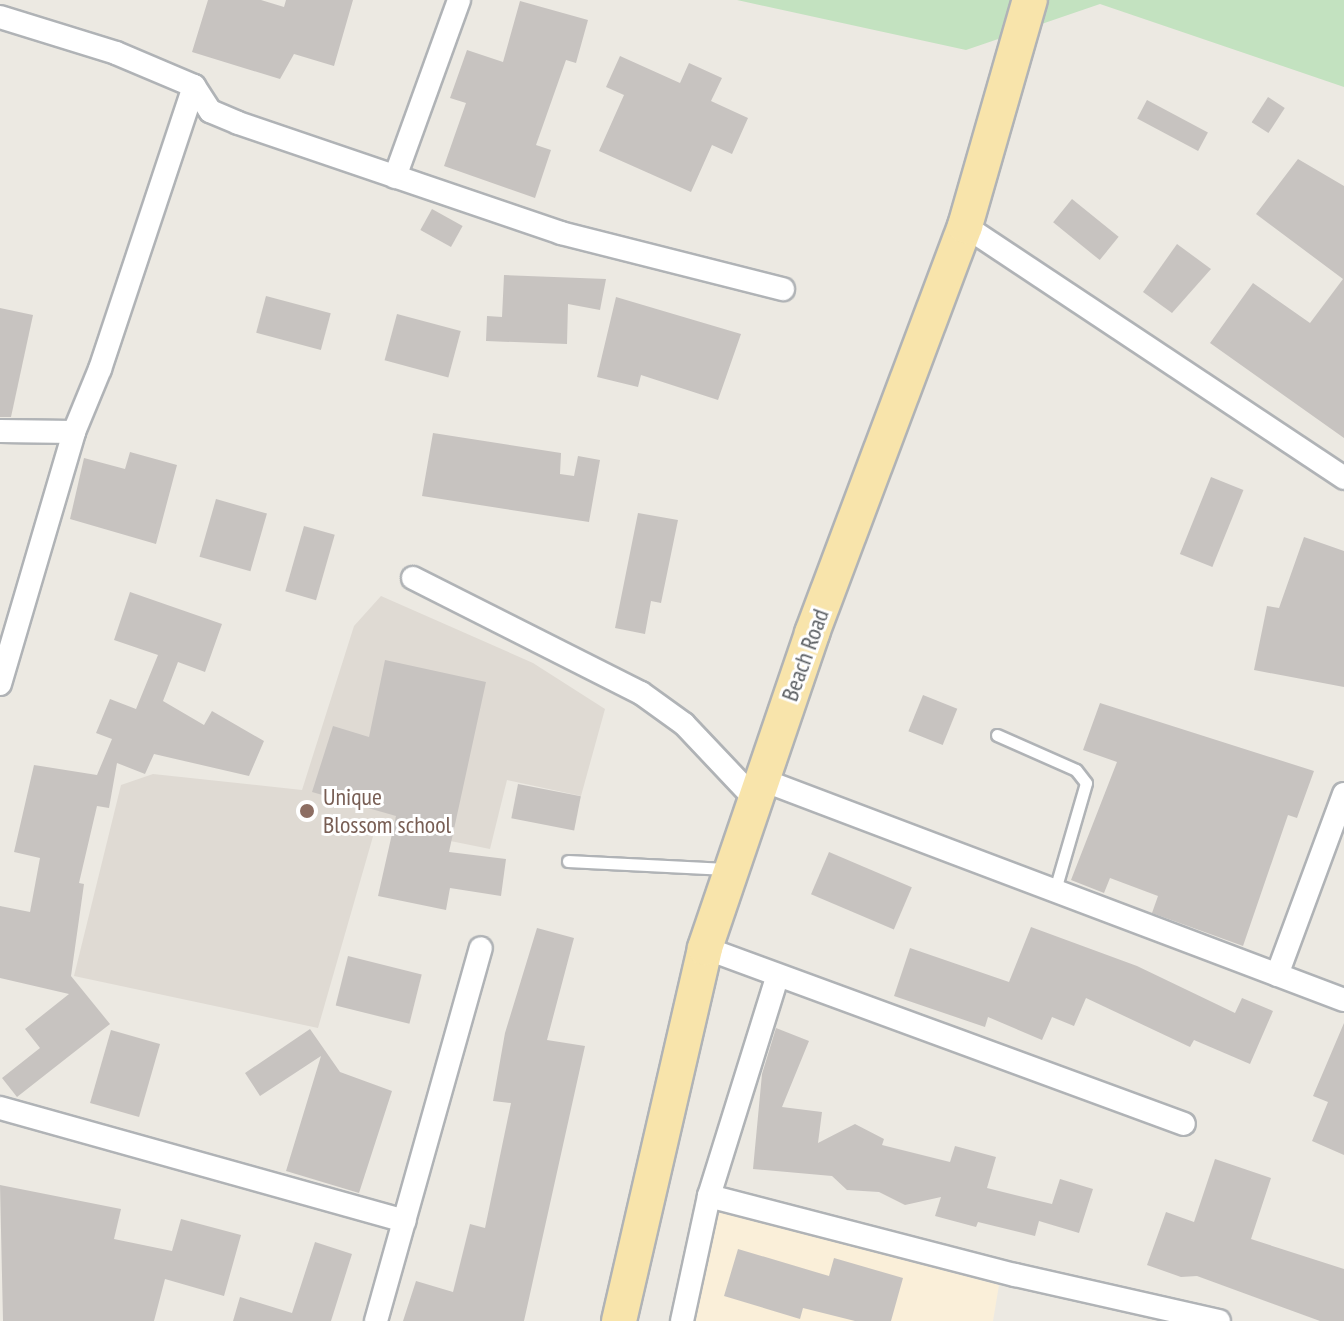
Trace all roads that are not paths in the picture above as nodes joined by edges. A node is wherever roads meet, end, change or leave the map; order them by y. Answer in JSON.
{"nodes":[{"id":1,"x":459,"y":0,"type":"edge"},
{"id":2,"x":1030,"y":0,"type":"edge"},
{"id":3,"x":0,"y":17,"type":"edge"},
{"id":4,"x":194,"y":86,"type":"junction"},
{"id":5,"x":395,"y":177,"type":"junction"},
{"id":6,"x":965,"y":226,"type":"junction"},
{"id":7,"x":783,"y":289,"type":"dead end"},
{"id":8,"x":0,"y":431,"type":"edge"},
{"id":9,"x":74,"y":432,"type":"junction"},
{"id":10,"x":1344,"y":478,"type":"edge"},
{"id":11,"x":413,"y":578,"type":"dead end"},
{"id":12,"x":0,"y":684,"type":"edge"},
{"id":13,"x":997,"y":735,"type":"dead end"},
{"id":14,"x":757,"y":788,"type":"junction"},
{"id":15,"x":1344,"y":794,"type":"edge"},
{"id":16,"x":568,"y":861,"type":"dead end"},
{"id":17,"x":731,"y":869,"type":"junction"},
{"id":18,"x":1055,"y":890,"type":"junction"},
{"id":19,"x":481,"y":948,"type":"dead end"},
{"id":20,"x":705,"y":948,"type":"junction"},
{"id":21,"x":1277,"y":975,"type":"junction"},
{"id":22,"x":777,"y":978,"type":"junction"},
{"id":23,"x":1344,"y":1000,"type":"edge"},
{"id":24,"x":0,"y":1108,"type":"edge"},
{"id":25,"x":1184,"y":1124,"type":"dead end"},
{"id":26,"x":709,"y":1196,"type":"junction"},
{"id":27,"x":404,"y":1221,"type":"junction"},
{"id":28,"x":1125,"y":1311,"type":"edge"},
{"id":29,"x":376,"y":1321,"type":"edge"},
{"id":30,"x":619,"y":1321,"type":"edge"},
{"id":31,"x":682,"y":1321,"type":"edge"},
{"id":32,"x":1219,"y":1321,"type":"edge"}],
"edges":[{"from":1,"to":5,"type":"street"},
{"from":2,"to":6,"type":"main road","name":"Beach Road"},
{"from":3,"to":4,"type":"street"},
{"from":4,"to":5,"type":"street"},
{"from":4,"to":9,"type":"street"},
{"from":5,"to":7,"type":"street"},
{"from":6,"to":10,"type":"street"},
{"from":6,"to":14,"type":"main road","name":"Beach Road"},
{"from":8,"to":9,"type":"street"},
{"from":9,"to":12,"type":"street"},
{"from":11,"to":14,"type":"street"},
{"from":13,"to":18,"type":"lane"},
{"from":14,"to":17,"type":"main road","name":"Beach Road"},
{"from":14,"to":18,"type":"street"},
{"from":15,"to":21,"type":"street"},
{"from":16,"to":17,"type":"lane"},
{"from":17,"to":20,"type":"main road","name":"Beach Road"},
{"from":18,"to":21,"type":"street"},
{"from":19,"to":27,"type":"street"},
{"from":20,"to":22,"type":"street"},
{"from":20,"to":30,"type":"main road","name":"Beach Road"},
{"from":21,"to":23,"type":"street"},
{"from":22,"to":25,"type":"street"},
{"from":22,"to":26,"type":"street"},
{"from":24,"to":27,"type":"street"},
{"from":26,"to":28,"type":"street"},
{"from":26,"to":31,"type":"street"},
{"from":27,"to":29,"type":"street"},
{"from":28,"to":32,"type":"street"}]}
